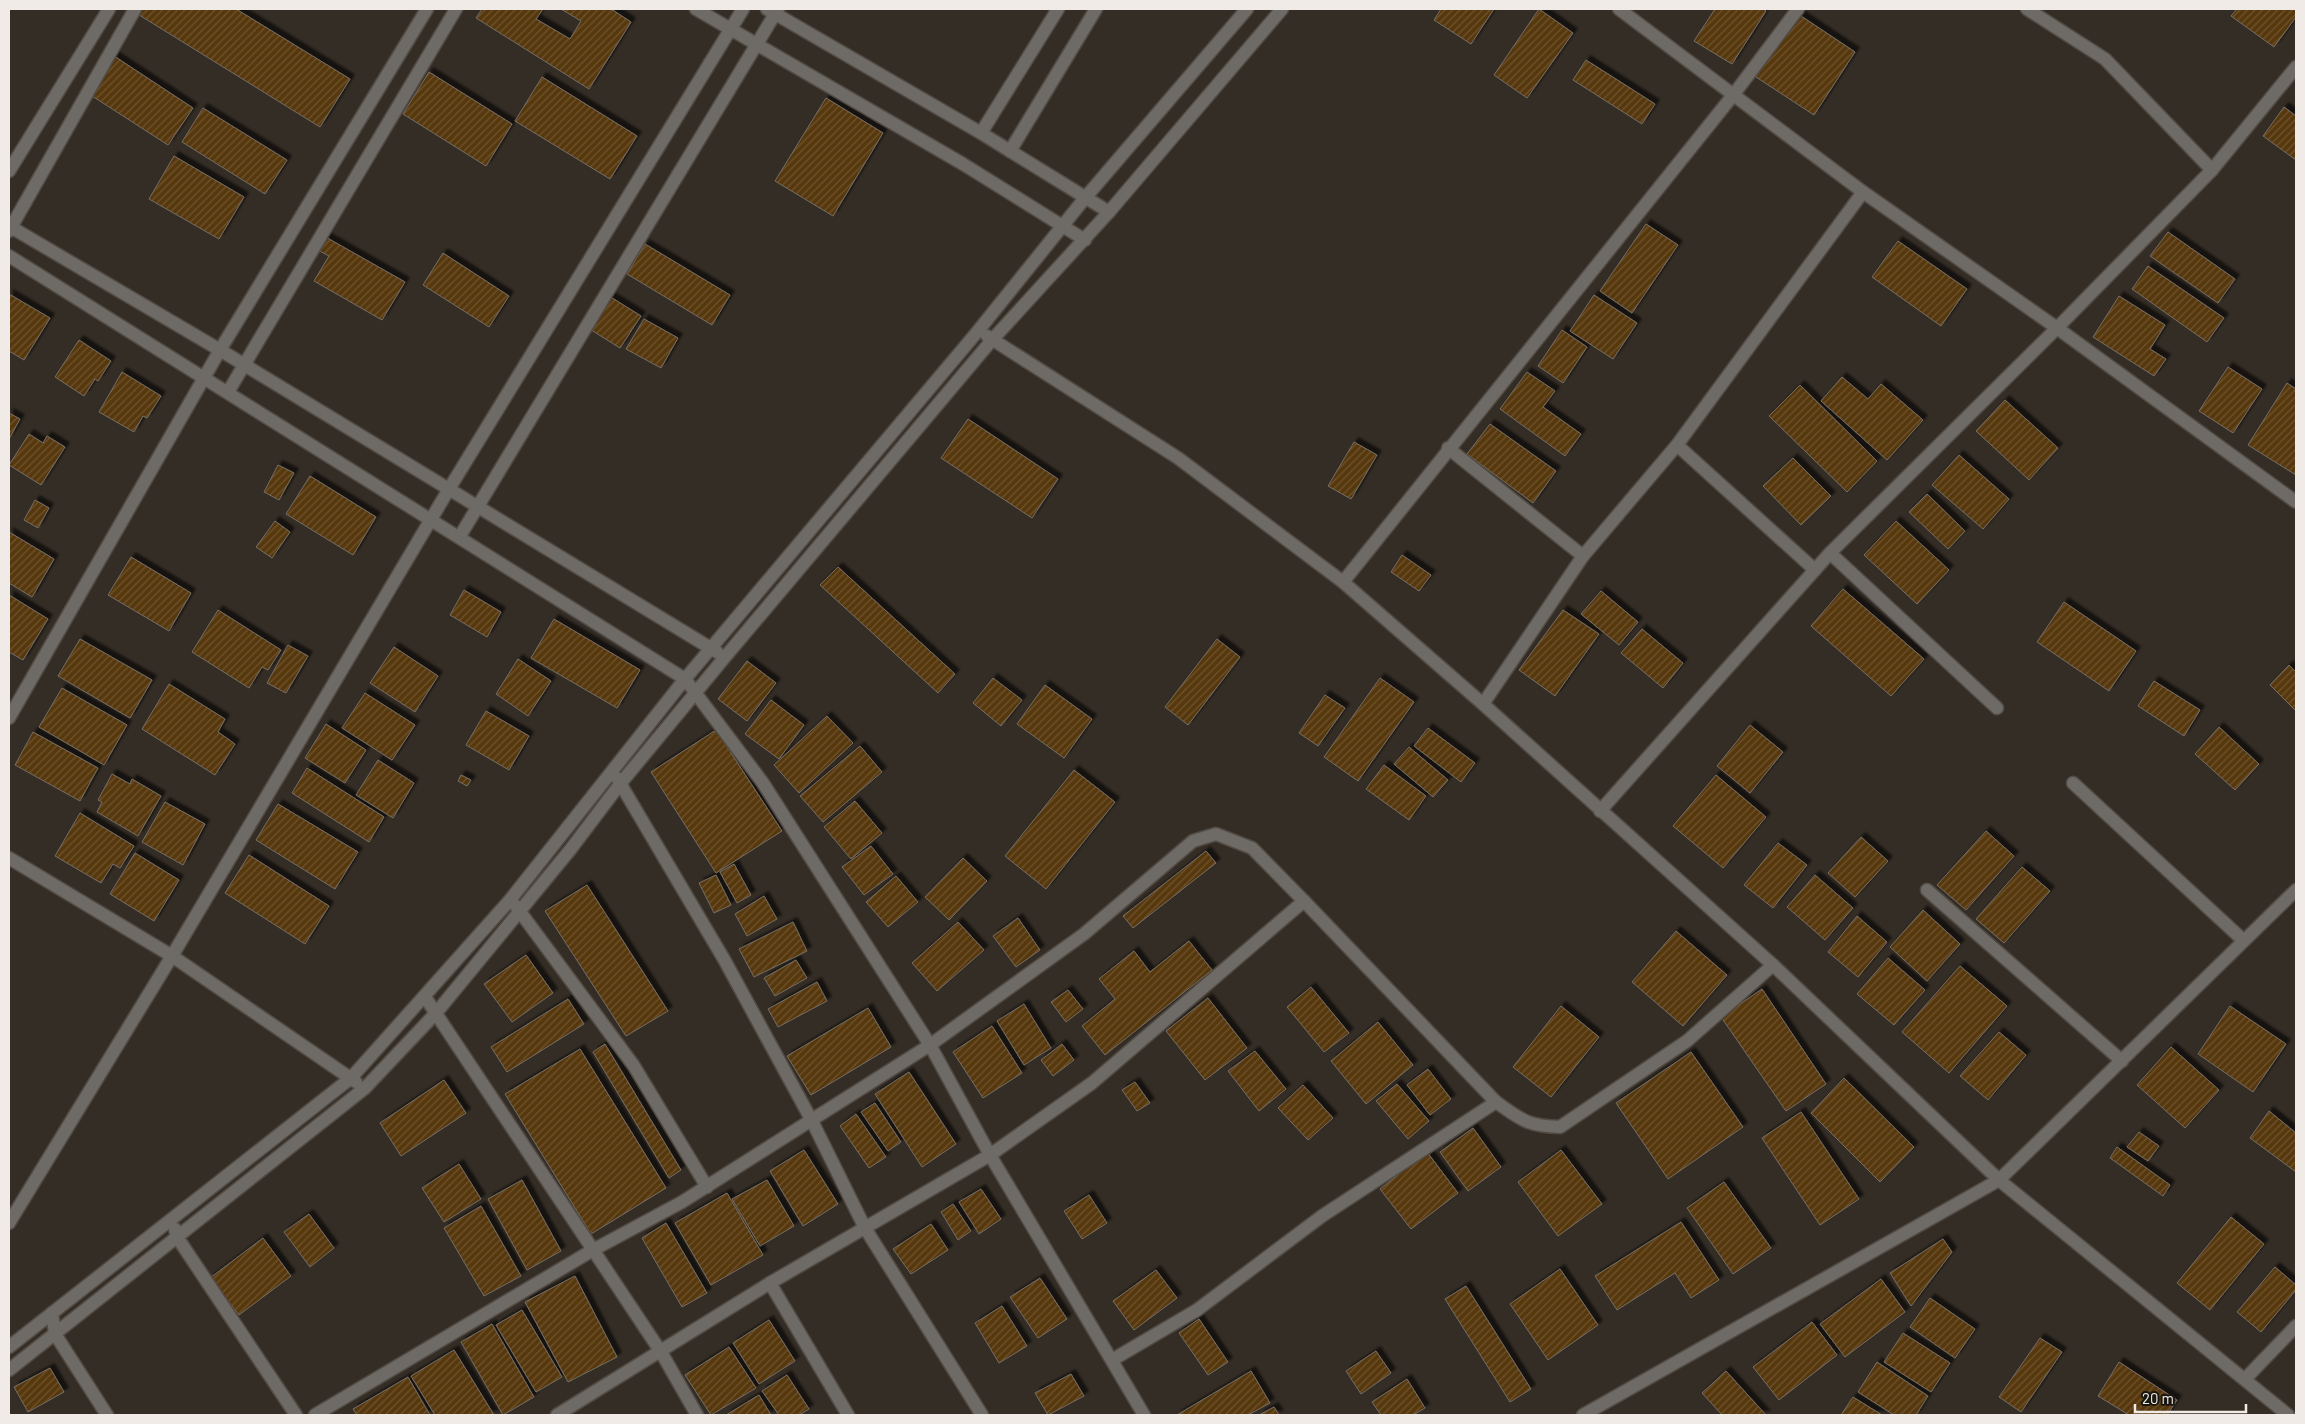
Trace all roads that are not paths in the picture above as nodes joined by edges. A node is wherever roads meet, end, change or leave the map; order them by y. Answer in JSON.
{"nodes":[{"id":1,"x":109,"y":9,"type":"edge"},
{"id":2,"x":135,"y":9,"type":"edge"},
{"id":3,"x":427,"y":9,"type":"edge"},
{"id":4,"x":456,"y":9,"type":"edge"},
{"id":5,"x":696,"y":9,"type":"edge"},
{"id":6,"x":743,"y":9,"type":"edge"},
{"id":7,"x":1058,"y":9,"type":"edge"},
{"id":8,"x":1096,"y":9,"type":"edge"},
{"id":9,"x":1247,"y":9,"type":"edge"},
{"id":10,"x":1282,"y":9,"type":"edge"},
{"id":11,"x":1619,"y":9,"type":"edge"},
{"id":12,"x":1798,"y":9,"type":"edge"},
{"id":13,"x":2027,"y":9,"type":"edge"},
{"id":14,"x":773,"y":10,"type":"edge"},
{"id":15,"x":730,"y":30,"type":"junction"},
{"id":16,"x":756,"y":44,"type":"junction"},
{"id":17,"x":2296,"y":67,"type":"edge"},
{"id":18,"x":1734,"y":94,"type":"junction"},
{"id":19,"x":982,"y":133,"type":"junction"},
{"id":20,"x":1010,"y":151,"type":"junction"},
{"id":21,"x":2212,"y":170,"type":"junction"},
{"id":22,"x":9,"y":171,"type":"edge"},
{"id":23,"x":1863,"y":192,"type":"junction"},
{"id":24,"x":1085,"y":198,"type":"junction"},
{"id":25,"x":1109,"y":212,"type":"junction"},
{"id":26,"x":1063,"y":226,"type":"junction"},
{"id":27,"x":10,"y":228,"type":"edge"},
{"id":28,"x":1084,"y":240,"type":"junction"},
{"id":29,"x":9,"y":256,"type":"edge"},
{"id":30,"x":2057,"y":328,"type":"junction"},
{"id":31,"x":978,"y":330,"type":"junction"},
{"id":32,"x":992,"y":340,"type":"junction"},
{"id":33,"x":220,"y":350,"type":"junction"},
{"id":34,"x":243,"y":364,"type":"junction"},
{"id":35,"x":204,"y":377,"type":"junction"},
{"id":36,"x":228,"y":392,"type":"junction"},
{"id":37,"x":1677,"y":445,"type":"junction"},
{"id":38,"x":1448,"y":448,"type":"junction"},
{"id":39,"x":449,"y":489,"type":"junction"},
{"id":40,"x":2296,"y":502,"type":"edge"},
{"id":41,"x":478,"y":507,"type":"junction"},
{"id":42,"x":431,"y":518,"type":"junction"},
{"id":43,"x":460,"y":536,"type":"junction"},
{"id":44,"x":1830,"y":553,"type":"junction"},
{"id":45,"x":1583,"y":556,"type":"junction"},
{"id":46,"x":1815,"y":570,"type":"junction"},
{"id":47,"x":1343,"y":582,"type":"junction"},
{"id":48,"x":711,"y":648,"type":"junction"},
{"id":49,"x":726,"y":657,"type":"junction"},
{"id":50,"x":685,"y":679,"type":"junction"},
{"id":51,"x":696,"y":693,"type":"junction"},
{"id":52,"x":1483,"y":704,"type":"junction"},
{"id":53,"x":1997,"y":708,"type":"dead end"},
{"id":54,"x":9,"y":718,"type":"edge"},
{"id":55,"x":613,"y":772,"type":"junction"},
{"id":56,"x":2073,"y":783,"type":"dead end"},
{"id":57,"x":620,"y":784,"type":"junction"},
{"id":58,"x":1600,"y":811,"type":"junction"},
{"id":59,"x":9,"y":858,"type":"edge"},
{"id":60,"x":1927,"y":890,"type":"dead end"},
{"id":61,"x":2296,"y":890,"type":"edge"},
{"id":62,"x":510,"y":900,"type":"junction"},
{"id":63,"x":1304,"y":901,"type":"junction"},
{"id":64,"x":520,"y":910,"type":"junction"},
{"id":65,"x":2243,"y":940,"type":"junction"},
{"id":66,"x":172,"y":956,"type":"junction"},
{"id":67,"x":1773,"y":965,"type":"junction"},
{"id":68,"x":425,"y":997,"type":"junction"},
{"id":69,"x":436,"y":1013,"type":"junction"},
{"id":70,"x":930,"y":1045,"type":"junction"},
{"id":71,"x":2122,"y":1061,"type":"junction"},
{"id":72,"x":351,"y":1078,"type":"junction"},
{"id":73,"x":364,"y":1088,"type":"junction"},
{"id":74,"x":1496,"y":1102,"type":"junction"},
{"id":75,"x":812,"y":1121,"type":"junction"},
{"id":76,"x":990,"y":1155,"type":"junction"},
{"id":77,"x":1999,"y":1180,"type":"junction"},
{"id":78,"x":707,"y":1187,"type":"junction"},
{"id":79,"x":172,"y":1219,"type":"junction"},
{"id":80,"x":9,"y":1223,"type":"edge"},
{"id":81,"x":865,"y":1228,"type":"junction"},
{"id":82,"x":177,"y":1237,"type":"junction"},
{"id":83,"x":593,"y":1250,"type":"junction"},
{"id":84,"x":770,"y":1283,"type":"junction"},
{"id":85,"x":52,"y":1313,"type":"junction"},
{"id":86,"x":2296,"y":1326,"type":"edge"},
{"id":87,"x":55,"y":1334,"type":"junction"},
{"id":88,"x":9,"y":1347,"type":"edge"},
{"id":89,"x":661,"y":1352,"type":"junction"},
{"id":90,"x":1112,"y":1360,"type":"junction"},
{"id":91,"x":9,"y":1370,"type":"edge"},
{"id":92,"x":2245,"y":1379,"type":"junction"},
{"id":93,"x":106,"y":1415,"type":"edge"},
{"id":94,"x":296,"y":1415,"type":"edge"},
{"id":95,"x":314,"y":1415,"type":"edge"},
{"id":96,"x":557,"y":1415,"type":"edge"},
{"id":97,"x":697,"y":1415,"type":"edge"},
{"id":98,"x":848,"y":1415,"type":"edge"},
{"id":99,"x":982,"y":1415,"type":"edge"},
{"id":100,"x":1144,"y":1415,"type":"edge"},
{"id":101,"x":1582,"y":1415,"type":"edge"},
{"id":102,"x":2288,"y":1415,"type":"edge"}],
"edges":[{"from":1,"to":22,"type":"street"},
{"from":2,"to":27,"type":"street"},
{"from":3,"to":33,"type":"street"},
{"from":4,"to":34,"type":"street"},
{"from":5,"to":15,"type":"street"},
{"from":6,"to":15,"type":"street"},
{"from":7,"to":19,"type":"street"},
{"from":8,"to":20,"type":"street"},
{"from":9,"to":24,"type":"street"},
{"from":10,"to":25,"type":"street"},
{"from":11,"to":18,"type":"street"},
{"from":12,"to":18,"type":"street"},
{"from":13,"to":21,"type":"street"},
{"from":14,"to":16,"type":"street"},
{"from":14,"to":19,"type":"street"},
{"from":15,"to":16,"type":"street"},
{"from":15,"to":39,"type":"street"},
{"from":16,"to":26,"type":"street"},
{"from":16,"to":41,"type":"street"},
{"from":17,"to":21,"type":"street"},
{"from":18,"to":23,"type":"street"},
{"from":18,"to":38,"type":"street"},
{"from":19,"to":20,"type":"street"},
{"from":20,"to":24,"type":"street"},
{"from":21,"to":30,"type":"street"},
{"from":23,"to":30,"type":"street"},
{"from":23,"to":37,"type":"street"},
{"from":24,"to":25,"type":"street"},
{"from":24,"to":26,"type":"street"},
{"from":25,"to":28,"type":"street"},
{"from":26,"to":28,"type":"street"},
{"from":26,"to":31,"type":"street"},
{"from":27,"to":33,"type":"street"},
{"from":28,"to":32,"type":"street"},
{"from":29,"to":35,"type":"street"},
{"from":30,"to":40,"type":"street"},
{"from":30,"to":44,"type":"street"},
{"from":31,"to":32,"type":"street"},
{"from":31,"to":48,"type":"street"},
{"from":32,"to":47,"type":"street"},
{"from":32,"to":49,"type":"street"},
{"from":33,"to":34,"type":"street"},
{"from":33,"to":35,"type":"street"},
{"from":34,"to":36,"type":"street"},
{"from":34,"to":39,"type":"street"},
{"from":35,"to":36,"type":"street"},
{"from":35,"to":54,"type":"street"},
{"from":36,"to":42,"type":"street"},
{"from":37,"to":45,"type":"street"},
{"from":37,"to":46,"type":"street"},
{"from":38,"to":45,"type":"street"},
{"from":38,"to":47,"type":"street"},
{"from":39,"to":41,"type":"street"},
{"from":39,"to":42,"type":"street"},
{"from":41,"to":43,"type":"street"},
{"from":41,"to":48,"type":"street"},
{"from":42,"to":43,"type":"street"},
{"from":42,"to":66,"type":"street"},
{"from":43,"to":50,"type":"street"},
{"from":44,"to":46,"type":"street"},
{"from":44,"to":53,"type":"street"},
{"from":45,"to":52,"type":"street"},
{"from":46,"to":58,"type":"street"},
{"from":47,"to":52,"type":"street"},
{"from":48,"to":49,"type":"street"},
{"from":48,"to":50,"type":"street"},
{"from":49,"to":51,"type":"street"},
{"from":50,"to":51,"type":"street"},
{"from":50,"to":55,"type":"street"},
{"from":51,"to":57,"type":"street"},
{"from":51,"to":70,"type":"street"},
{"from":52,"to":58,"type":"street"},
{"from":55,"to":57,"type":"street"},
{"from":55,"to":62,"type":"street"},
{"from":56,"to":65,"type":"street"},
{"from":57,"to":64,"type":"street"},
{"from":57,"to":75,"type":"street"},
{"from":58,"to":67,"type":"street"},
{"from":59,"to":66,"type":"street"},
{"from":60,"to":71,"type":"street"},
{"from":61,"to":65,"type":"street"},
{"from":62,"to":64,"type":"street"},
{"from":62,"to":68,"type":"street"},
{"from":63,"to":70,"type":"street"},
{"from":63,"to":74,"type":"street"},
{"from":63,"to":76,"type":"street"},
{"from":64,"to":69,"type":"street"},
{"from":64,"to":78,"type":"street"},
{"from":65,"to":71,"type":"street"},
{"from":66,"to":72,"type":"street"},
{"from":66,"to":80,"type":"street"},
{"from":67,"to":74,"type":"street"},
{"from":67,"to":77,"type":"street"},
{"from":68,"to":69,"type":"street"},
{"from":68,"to":72,"type":"street"},
{"from":69,"to":73,"type":"street"},
{"from":69,"to":83,"type":"street"},
{"from":70,"to":75,"type":"street"},
{"from":70,"to":76,"type":"street"},
{"from":71,"to":77,"type":"street"},
{"from":72,"to":73,"type":"street"},
{"from":72,"to":79,"type":"street"},
{"from":73,"to":82,"type":"street"},
{"from":74,"to":90,"type":"street"},
{"from":75,"to":78,"type":"street"},
{"from":75,"to":81,"type":"street"},
{"from":76,"to":81,"type":"street"},
{"from":76,"to":90,"type":"street"},
{"from":77,"to":92,"type":"street"},
{"from":77,"to":101,"type":"street"},
{"from":78,"to":83,"type":"street"},
{"from":79,"to":82,"type":"street"},
{"from":79,"to":85,"type":"street"},
{"from":81,"to":84,"type":"street"},
{"from":81,"to":99,"type":"street"},
{"from":82,"to":87,"type":"street"},
{"from":82,"to":94,"type":"street"},
{"from":83,"to":89,"type":"street"},
{"from":83,"to":95,"type":"street"},
{"from":84,"to":89,"type":"street"},
{"from":84,"to":98,"type":"street"},
{"from":85,"to":87,"type":"street"},
{"from":85,"to":88,"type":"street"},
{"from":86,"to":92,"type":"street"},
{"from":87,"to":91,"type":"street"},
{"from":87,"to":93,"type":"street"},
{"from":89,"to":96,"type":"street"},
{"from":89,"to":97,"type":"street"},
{"from":90,"to":100,"type":"street"},
{"from":92,"to":102,"type":"street"}]}
